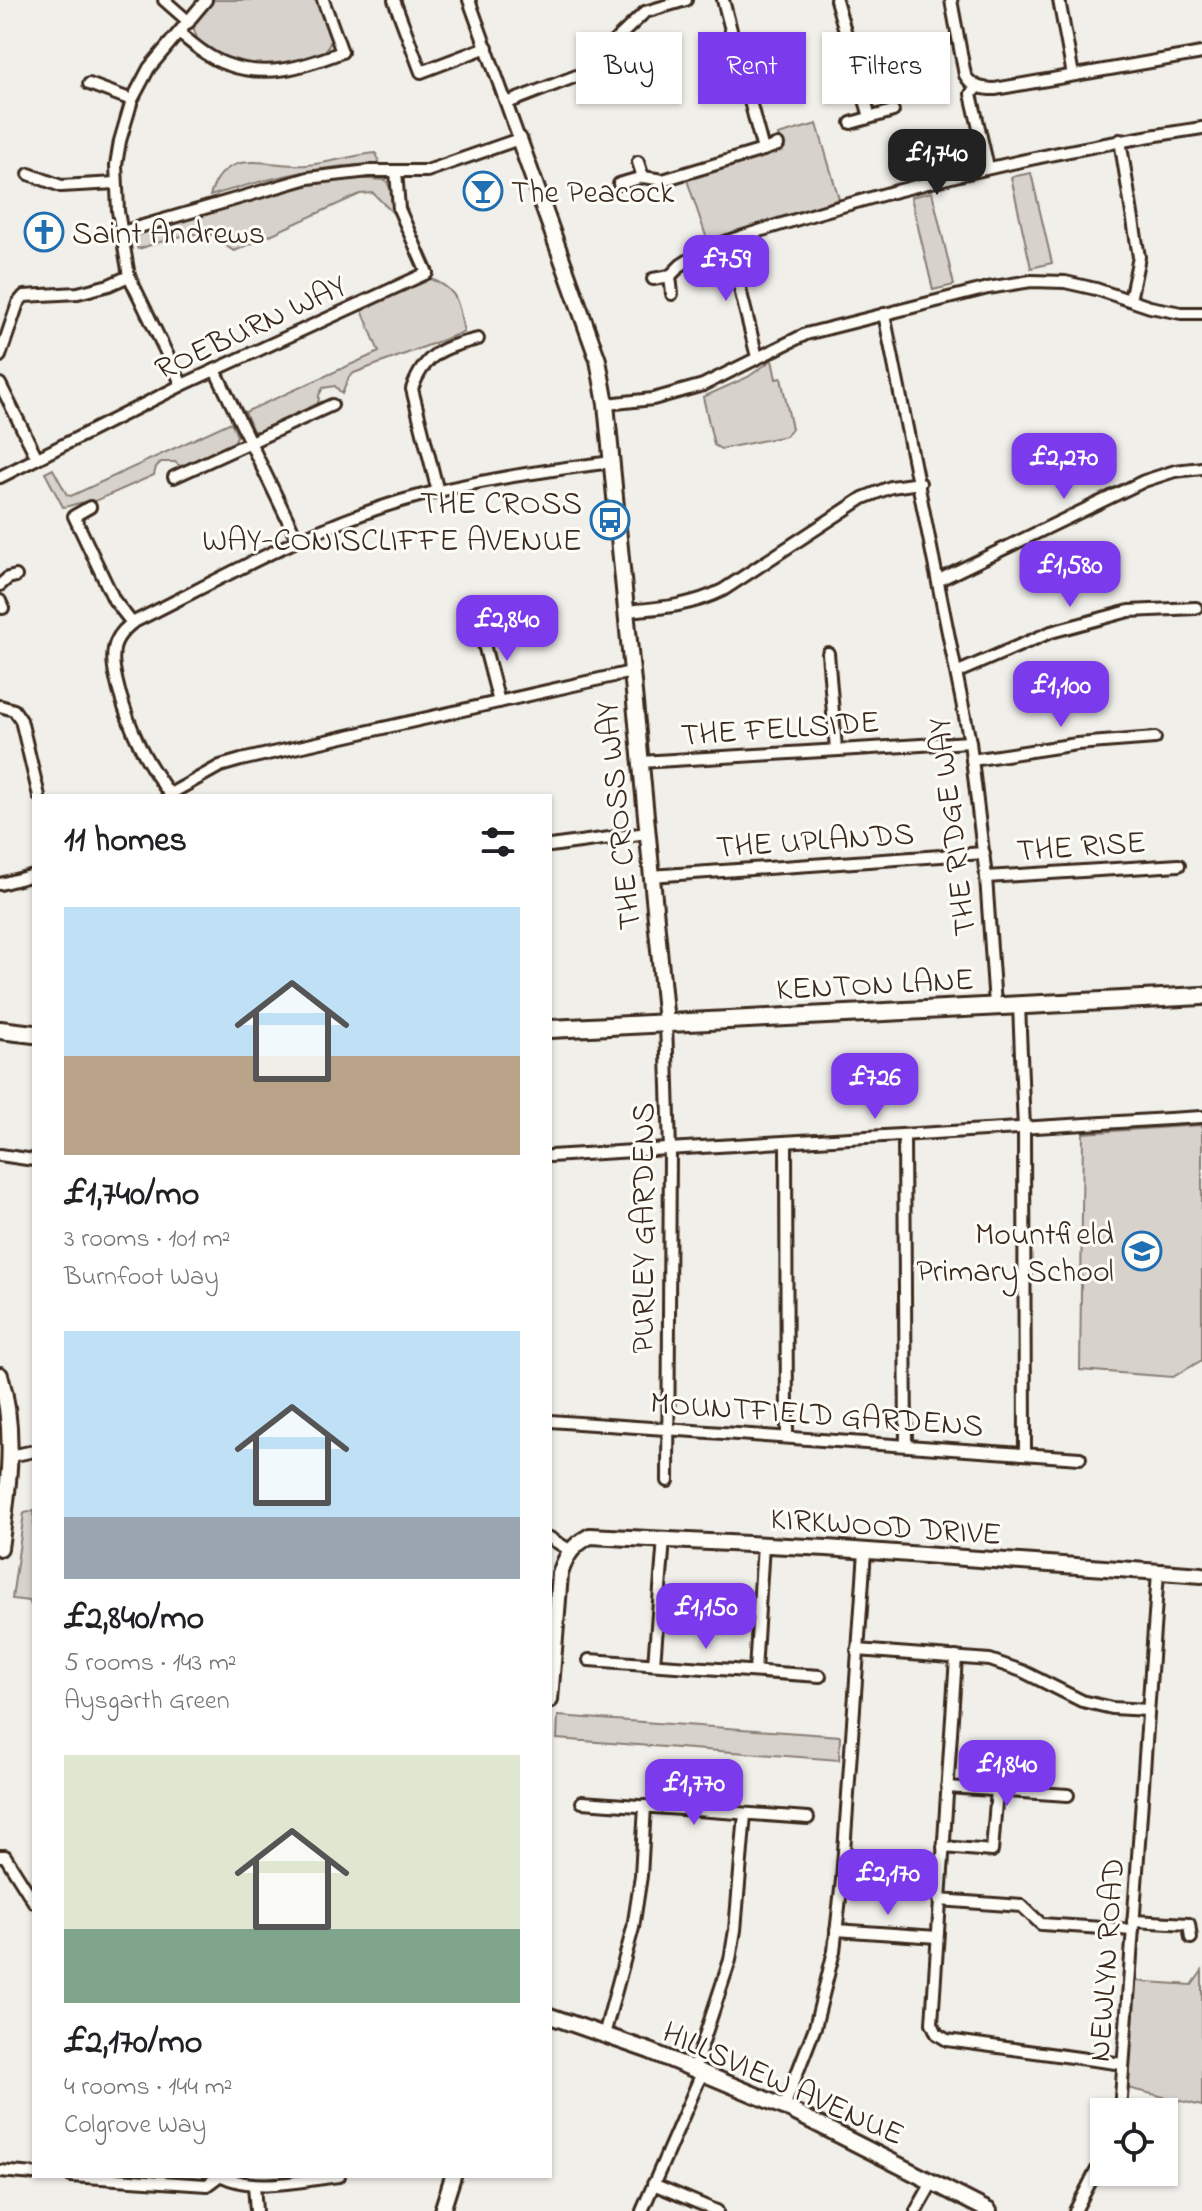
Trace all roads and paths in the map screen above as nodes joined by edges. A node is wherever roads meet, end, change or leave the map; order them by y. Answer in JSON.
{"nodes":[{"id":1,"x":164,"y":0,"type":"edge"},
{"id":2,"x":206,"y":0,"type":"edge"},
{"id":3,"x":323,"y":0,"type":"edge"},
{"id":4,"x":394,"y":0,"type":"edge"},
{"id":5,"x":469,"y":0,"type":"edge"},
{"id":6,"x":686,"y":0,"type":"edge"},
{"id":7,"x":723,"y":0,"type":"edge"},
{"id":8,"x":836,"y":0,"type":"edge"},
{"id":9,"x":951,"y":0,"type":"edge"},
{"id":10,"x":1059,"y":0,"type":"edge"},
{"id":11,"x":189,"y":22,"type":"junction"},
{"id":12,"x":179,"y":33,"type":"junction"},
{"id":13,"x":487,"y":47,"type":"junction"},
{"id":14,"x":1202,"y":53,"type":"edge"},
{"id":15,"x":1073,"y":75,"type":"junction"},
{"id":16,"x":89,"y":84,"type":"dead end"},
{"id":17,"x":977,"y":87,"type":"junction"},
{"id":18,"x":132,"y":100,"type":"junction"},
{"id":19,"x":507,"y":103,"type":"junction"},
{"id":20,"x":893,"y":111,"type":"dead end"},
{"id":21,"x":870,"y":117,"type":"junction"},
{"id":22,"x":851,"y":123,"type":"dead end"},
{"id":23,"x":1202,"y":128,"type":"edge"},
{"id":24,"x":519,"y":139,"type":"junction"},
{"id":25,"x":1120,"y":140,"type":"junction"},
{"id":26,"x":778,"y":145,"type":"dead end"},
{"id":27,"x":763,"y":150,"type":"junction"},
{"id":28,"x":638,"y":162,"type":"dead end"},
{"id":29,"x":988,"y":167,"type":"junction"},
{"id":30,"x":396,"y":171,"type":"junction"},
{"id":31,"x":29,"y":174,"type":"dead end"},
{"id":32,"x":643,"y":177,"type":"junction"},
{"id":33,"x":116,"y":183,"type":"junction"},
{"id":34,"x":619,"y":184,"type":"dead end"},
{"id":35,"x":122,"y":232,"type":"junction"},
{"id":36,"x":728,"y":241,"type":"junction"},
{"id":37,"x":129,"y":276,"type":"junction"},
{"id":38,"x":670,"y":276,"type":"junction"},
{"id":39,"x":653,"y":279,"type":"dead end"},
{"id":40,"x":672,"y":294,"type":"dead end"},
{"id":41,"x":1130,"y":300,"type":"junction"},
{"id":42,"x":1202,"y":313,"type":"edge"},
{"id":43,"x":884,"y":314,"type":"junction"},
{"id":44,"x":478,"y":339,"type":"dead end"},
{"id":45,"x":0,"y":356,"type":"edge"},
{"id":46,"x":757,"y":357,"type":"junction"},
{"id":47,"x":215,"y":370,"type":"junction"},
{"id":48,"x":0,"y":384,"type":"edge"},
{"id":49,"x":182,"y":385,"type":"junction"},
{"id":50,"x":606,"y":404,"type":"junction"},
{"id":51,"x":332,"y":405,"type":"dead end"},
{"id":52,"x":251,"y":443,"type":"junction"},
{"id":53,"x":37,"y":458,"type":"junction"},
{"id":54,"x":612,"y":462,"type":"junction"},
{"id":55,"x":1202,"y":468,"type":"edge"},
{"id":56,"x":0,"y":477,"type":"edge"},
{"id":57,"x":174,"y":477,"type":"dead end"},
{"id":58,"x":920,"y":483,"type":"junction"},
{"id":59,"x":438,"y":492,"type":"junction"},
{"id":60,"x":90,"y":507,"type":"dead end"},
{"id":61,"x":298,"y":541,"type":"junction"},
{"id":62,"x":16,"y":576,"type":"dead end"},
{"id":63,"x":939,"y":580,"type":"junction"},
{"id":64,"x":0,"y":585,"type":"edge"},
{"id":65,"x":1196,"y":608,"type":"dead end"},
{"id":66,"x":626,"y":611,"type":"junction"},
{"id":67,"x":132,"y":623,"type":"junction"},
{"id":68,"x":481,"y":633,"type":"dead end"},
{"id":69,"x":828,"y":653,"type":"dead end"},
{"id":70,"x":631,"y":672,"type":"junction"},
{"id":71,"x":958,"y":672,"type":"junction"},
{"id":72,"x":499,"y":702,"type":"junction"},
{"id":73,"x":0,"y":706,"type":"edge"},
{"id":74,"x":1155,"y":738,"type":"dead end"},
{"id":75,"x":970,"y":742,"type":"junction"},
{"id":76,"x":836,"y":749,"type":"junction"},
{"id":77,"x":972,"y":760,"type":"junction"},
{"id":78,"x":640,"y":762,"type":"junction"},
{"id":79,"x":39,"y":794,"type":"edge"},
{"id":80,"x":170,"y":794,"type":"edge"},
{"id":81,"x":173,"y":794,"type":"edge"},
{"id":82,"x":647,"y":833,"type":"junction"},
{"id":83,"x":552,"y":846,"type":"edge"},
{"id":84,"x":984,"y":853,"type":"junction"},
{"id":85,"x":1179,"y":865,"type":"dead end"},
{"id":86,"x":32,"y":876,"type":"edge"},
{"id":87,"x":650,"y":876,"type":"junction"},
{"id":88,"x":986,"y":877,"type":"junction"},
{"id":89,"x":0,"y":884,"type":"edge"},
{"id":90,"x":1202,"y":996,"type":"edge"},
{"id":91,"x":995,"y":1005,"type":"junction"},
{"id":92,"x":1019,"y":1005,"type":"junction"},
{"id":93,"x":666,"y":1022,"type":"junction"},
{"id":94,"x":552,"y":1029,"type":"edge"},
{"id":95,"x":0,"y":1030,"type":"edge"},
{"id":96,"x":32,"y":1034,"type":"edge"},
{"id":97,"x":1202,"y":1117,"type":"edge"},
{"id":98,"x":1024,"y":1129,"type":"junction"},
{"id":99,"x":904,"y":1136,"type":"junction"},
{"id":100,"x":786,"y":1143,"type":"junction"},
{"id":101,"x":670,"y":1150,"type":"junction"},
{"id":102,"x":0,"y":1155,"type":"edge"},
{"id":103,"x":552,"y":1156,"type":"edge"},
{"id":104,"x":32,"y":1160,"type":"edge"},
{"id":105,"x":0,"y":1375,"type":"edge"},
{"id":106,"x":552,"y":1421,"type":"edge"},
{"id":107,"x":667,"y":1429,"type":"junction"},
{"id":108,"x":787,"y":1437,"type":"junction"},
{"id":109,"x":906,"y":1445,"type":"junction"},
{"id":110,"x":32,"y":1451,"type":"edge"},
{"id":111,"x":1025,"y":1454,"type":"junction"},
{"id":112,"x":11,"y":1456,"type":"junction"},
{"id":113,"x":1080,"y":1458,"type":"dead end"},
{"id":114,"x":668,"y":1481,"type":"dead end"},
{"id":115,"x":664,"y":1539,"type":"junction"},
{"id":116,"x":552,"y":1540,"type":"edge"},
{"id":117,"x":763,"y":1545,"type":"junction"},
{"id":118,"x":0,"y":1548,"type":"edge"},
{"id":119,"x":865,"y":1551,"type":"junction"},
{"id":120,"x":568,"y":1555,"type":"junction"},
{"id":121,"x":1158,"y":1572,"type":"junction"},
{"id":122,"x":1202,"y":1575,"type":"edge"},
{"id":123,"x":857,"y":1650,"type":"junction"},
{"id":124,"x":956,"y":1657,"type":"junction"},
{"id":125,"x":589,"y":1660,"type":"dead end"},
{"id":126,"x":654,"y":1664,"type":"junction"},
{"id":127,"x":755,"y":1671,"type":"junction"},
{"id":128,"x":552,"y":1675,"type":"edge"},
{"id":129,"x":820,"y":1676,"type":"dead end"},
{"id":130,"x":1148,"y":1710,"type":"junction"},
{"id":131,"x":947,"y":1787,"type":"junction"},
{"id":132,"x":997,"y":1790,"type":"junction"},
{"id":133,"x":1068,"y":1795,"type":"dead end"},
{"id":134,"x":582,"y":1802,"type":"dead end"},
{"id":135,"x":645,"y":1806,"type":"junction"},
{"id":136,"x":745,"y":1814,"type":"junction"},
{"id":137,"x":808,"y":1818,"type":"dead end"},
{"id":138,"x":943,"y":1847,"type":"junction"},
{"id":139,"x":0,"y":1856,"type":"edge"},
{"id":140,"x":32,"y":1899,"type":"edge"},
{"id":141,"x":939,"y":1900,"type":"junction"},
{"id":142,"x":1133,"y":1925,"type":"junction"},
{"id":143,"x":836,"y":1930,"type":"junction"},
{"id":144,"x":937,"y":1937,"type":"junction"},
{"id":145,"x":1191,"y":1938,"type":"dead end"},
{"id":146,"x":552,"y":2017,"type":"edge"},
{"id":147,"x":604,"y":2035,"type":"junction"},
{"id":148,"x":1123,"y":2064,"type":"junction"},
{"id":149,"x":698,"y":2071,"type":"junction"},
{"id":150,"x":1121,"y":2098,"type":"edge"},
{"id":151,"x":784,"y":2107,"type":"junction"},
{"id":152,"x":0,"y":2171,"type":"edge"},
{"id":153,"x":32,"y":2174,"type":"edge"},
{"id":154,"x":101,"y":2178,"type":"edge"},
{"id":155,"x":217,"y":2178,"type":"edge"},
{"id":156,"x":225,"y":2178,"type":"edge"},
{"id":157,"x":320,"y":2178,"type":"edge"},
{"id":158,"x":452,"y":2178,"type":"edge"},
{"id":159,"x":933,"y":2181,"type":"junction"},
{"id":160,"x":1090,"y":2183,"type":"edge"},
{"id":161,"x":653,"y":2184,"type":"junction"},
{"id":162,"x":254,"y":2185,"type":"junction"},
{"id":163,"x":256,"y":2211,"type":"edge"},
{"id":164,"x":442,"y":2211,"type":"edge"},
{"id":165,"x":642,"y":2211,"type":"edge"},
{"id":166,"x":717,"y":2211,"type":"edge"},
{"id":167,"x":916,"y":2211,"type":"edge"},
{"id":168,"x":989,"y":2211,"type":"edge"},
{"id":169,"x":1075,"y":2211,"type":"edge"}],
"edges":[{"from":1,"to":11,"type":"street"},
{"from":2,"to":11,"type":"street"},
{"from":3,"to":12,"type":"street"},
{"from":4,"to":13,"type":"street"},
{"from":5,"to":13,"type":"street"},
{"from":6,"to":19,"type":"street"},
{"from":7,"to":27,"type":"street"},
{"from":8,"to":21,"type":"street"},
{"from":9,"to":17,"type":"street"},
{"from":10,"to":15,"type":"street"},
{"from":11,"to":12,"type":"street"},
{"from":12,"to":18,"type":"street"},
{"from":13,"to":19,"type":"street"},
{"from":14,"to":15,"type":"street"},
{"from":15,"to":17,"type":"street"},
{"from":16,"to":18,"type":"street"},
{"from":17,"to":29,"type":"street"},
{"from":18,"to":33,"type":"street"},
{"from":19,"to":24,"type":"street"},
{"from":20,"to":21,"type":"street"},
{"from":21,"to":22,"type":"street"},
{"from":23,"to":25,"type":"street"},
{"from":24,"to":30,"type":"street"},
{"from":24,"to":50,"type":"street","name":"THE CROSS WAY"},
{"from":25,"to":29,"type":"street"},
{"from":25,"to":41,"type":"street"},
{"from":26,"to":27,"type":"street"},
{"from":27,"to":32,"type":"street"},
{"from":28,"to":32,"type":"street"},
{"from":29,"to":36,"type":"street"},
{"from":30,"to":35,"type":"street"},
{"from":30,"to":47,"type":"street","name":"ROEBURN WAY"},
{"from":31,"to":33,"type":"street"},
{"from":32,"to":34,"type":"street"},
{"from":33,"to":35,"type":"street"},
{"from":35,"to":37,"type":"street"},
{"from":36,"to":38,"type":"street"},
{"from":36,"to":46,"type":"street"},
{"from":37,"to":45,"type":"street"},
{"from":37,"to":49,"type":"street"},
{"from":38,"to":39,"type":"street"},
{"from":38,"to":40,"type":"street"},
{"from":41,"to":42,"type":"street"},
{"from":41,"to":43,"type":"street"},
{"from":43,"to":46,"type":"street"},
{"from":43,"to":58,"type":"street","name":"THE RIDGE WAY"},
{"from":44,"to":59,"type":"street"},
{"from":46,"to":50,"type":"street"},
{"from":47,"to":49,"type":"street","name":"ROEBURN WAY"},
{"from":47,"to":52,"type":"street"},
{"from":48,"to":53,"type":"street"},
{"from":49,"to":53,"type":"street","name":"ROEBURN WAY"},
{"from":50,"to":54,"type":"street","name":"THE CROSS WAY"},
{"from":51,"to":52,"type":"street"},
{"from":52,"to":57,"type":"street"},
{"from":52,"to":61,"type":"street"},
{"from":53,"to":56,"type":"street","name":"ROEBURN WAY"},
{"from":54,"to":59,"type":"street"},
{"from":54,"to":66,"type":"street","name":"THE CROSS WAY"},
{"from":55,"to":63,"type":"street"},
{"from":58,"to":63,"type":"street","name":"THE RIDGE WAY"},
{"from":58,"to":66,"type":"street"},
{"from":59,"to":61,"type":"street"},
{"from":60,"to":67,"type":"street"},
{"from":61,"to":67,"type":"street"},
{"from":62,"to":64,"type":"street"},
{"from":63,"to":71,"type":"street","name":"THE RIDGE WAY"},
{"from":65,"to":71,"type":"street"},
{"from":66,"to":70,"type":"street","name":"THE CROSS WAY"},
{"from":67,"to":80,"type":"street"},
{"from":68,"to":72,"type":"street"},
{"from":69,"to":76,"type":"street"},
{"from":70,"to":72,"type":"street"},
{"from":70,"to":78,"type":"street","name":"THE CROSS WAY"},
{"from":71,"to":75,"type":"street","name":"THE RIDGE WAY"},
{"from":72,"to":81,"type":"street"},
{"from":73,"to":79,"type":"street"},
{"from":74,"to":77,"type":"street"},
{"from":75,"to":76,"type":"street","name":"THE FELLSIDE"},
{"from":75,"to":77,"type":"street","name":"THE RIDGE WAY"},
{"from":76,"to":78,"type":"street","name":"THE FELLSIDE"},
{"from":77,"to":84,"type":"street","name":"THE RIDGE WAY"},
{"from":78,"to":82,"type":"street","name":"THE CROSS WAY"},
{"from":82,"to":83,"type":"street"},
{"from":82,"to":87,"type":"street","name":"THE CROSS WAY"},
{"from":84,"to":87,"type":"street","name":"THE UPLANDS"},
{"from":84,"to":88,"type":"street","name":"THE RIDGE WAY"},
{"from":85,"to":88,"type":"street","name":"THE RISE"},
{"from":86,"to":89,"type":"street"},
{"from":87,"to":93,"type":"street","name":"THE CROSS WAY"},
{"from":88,"to":91,"type":"street","name":"THE RIDGE WAY"},
{"from":90,"to":92,"type":"main road","name":"KENTON LANE"},
{"from":91,"to":92,"type":"main road","name":"KENTON LANE"},
{"from":91,"to":93,"type":"main road","name":"KENTON LANE"},
{"from":92,"to":98,"type":"street"},
{"from":93,"to":94,"type":"main road","name":"KENTON LANE"},
{"from":93,"to":101,"type":"street","name":"PURLEY GARDENS"},
{"from":95,"to":96,"type":"main road"},
{"from":97,"to":98,"type":"street"},
{"from":98,"to":99,"type":"street"},
{"from":98,"to":111,"type":"street"},
{"from":99,"to":100,"type":"street"},
{"from":99,"to":109,"type":"street"},
{"from":100,"to":101,"type":"street"},
{"from":100,"to":108,"type":"street"},
{"from":101,"to":103,"type":"street"},
{"from":101,"to":107,"type":"street","name":"PURLEY GARDENS"},
{"from":102,"to":104,"type":"street"},
{"from":105,"to":112,"type":"street"},
{"from":106,"to":107,"type":"street","name":"MOUNTFIELD GARDENS"},
{"from":107,"to":108,"type":"street","name":"MOUNTFIELD GARDENS"},
{"from":107,"to":114,"type":"street","name":"PURLEY GARDENS"},
{"from":108,"to":109,"type":"street","name":"MOUNTFIELD GARDENS"},
{"from":109,"to":111,"type":"street","name":"MOUNTFIELD GARDENS"},
{"from":110,"to":112,"type":"street"},
{"from":111,"to":113,"type":"street","name":"MOUNTFIELD GARDENS"},
{"from":112,"to":118,"type":"street"},
{"from":115,"to":117,"type":"street","name":"KIRKWOOD DRIVE"},
{"from":115,"to":120,"type":"street","name":"KIRKWOOD DRIVE"},
{"from":115,"to":126,"type":"street"},
{"from":116,"to":120,"type":"street"},
{"from":117,"to":119,"type":"street","name":"KIRKWOOD DRIVE"},
{"from":117,"to":127,"type":"street"},
{"from":119,"to":121,"type":"street","name":"KIRKWOOD DRIVE"},
{"from":119,"to":123,"type":"street"},
{"from":120,"to":128,"type":"street"},
{"from":121,"to":122,"type":"street","name":"KIRKWOOD DRIVE"},
{"from":121,"to":130,"type":"street","name":"NEWLYN ROAD"},
{"from":123,"to":124,"type":"street"},
{"from":123,"to":143,"type":"street"},
{"from":124,"to":130,"type":"street"},
{"from":124,"to":131,"type":"street"},
{"from":125,"to":126,"type":"street"},
{"from":126,"to":127,"type":"street"},
{"from":127,"to":129,"type":"street"},
{"from":130,"to":142,"type":"street","name":"NEWLYN ROAD"},
{"from":131,"to":132,"type":"street"},
{"from":131,"to":138,"type":"street"},
{"from":132,"to":133,"type":"street"},
{"from":132,"to":138,"type":"street"},
{"from":134,"to":135,"type":"street"},
{"from":135,"to":136,"type":"street"},
{"from":135,"to":147,"type":"street"},
{"from":136,"to":137,"type":"street"},
{"from":136,"to":149,"type":"street"},
{"from":138,"to":141,"type":"street"},
{"from":139,"to":140,"type":"street"},
{"from":141,"to":142,"type":"street"},
{"from":141,"to":144,"type":"street"},
{"from":142,"to":145,"type":"street"},
{"from":142,"to":148,"type":"street","name":"NEWLYN ROAD"},
{"from":143,"to":144,"type":"street"},
{"from":143,"to":151,"type":"street"},
{"from":144,"to":148,"type":"street"},
{"from":146,"to":147,"type":"street","name":"HILLSVIEW AVENUE"},
{"from":147,"to":149,"type":"street","name":"HILLSVIEW AVENUE"},
{"from":148,"to":150,"type":"street","name":"NEWLYN ROAD"},
{"from":149,"to":151,"type":"street","name":"HILLSVIEW AVENUE"},
{"from":149,"to":161,"type":"street"},
{"from":151,"to":159,"type":"street","name":"HILLSVIEW AVENUE"},
{"from":152,"to":153,"type":"street"},
{"from":154,"to":155,"type":"street"},
{"from":156,"to":162,"type":"street"},
{"from":157,"to":162,"type":"street"},
{"from":158,"to":164,"type":"street"},
{"from":159,"to":167,"type":"street"},
{"from":159,"to":168,"type":"street","name":"HILLSVIEW AVENUE"},
{"from":160,"to":169,"type":"street"},
{"from":161,"to":165,"type":"street"},
{"from":161,"to":166,"type":"street"},
{"from":162,"to":163,"type":"street"}]}
